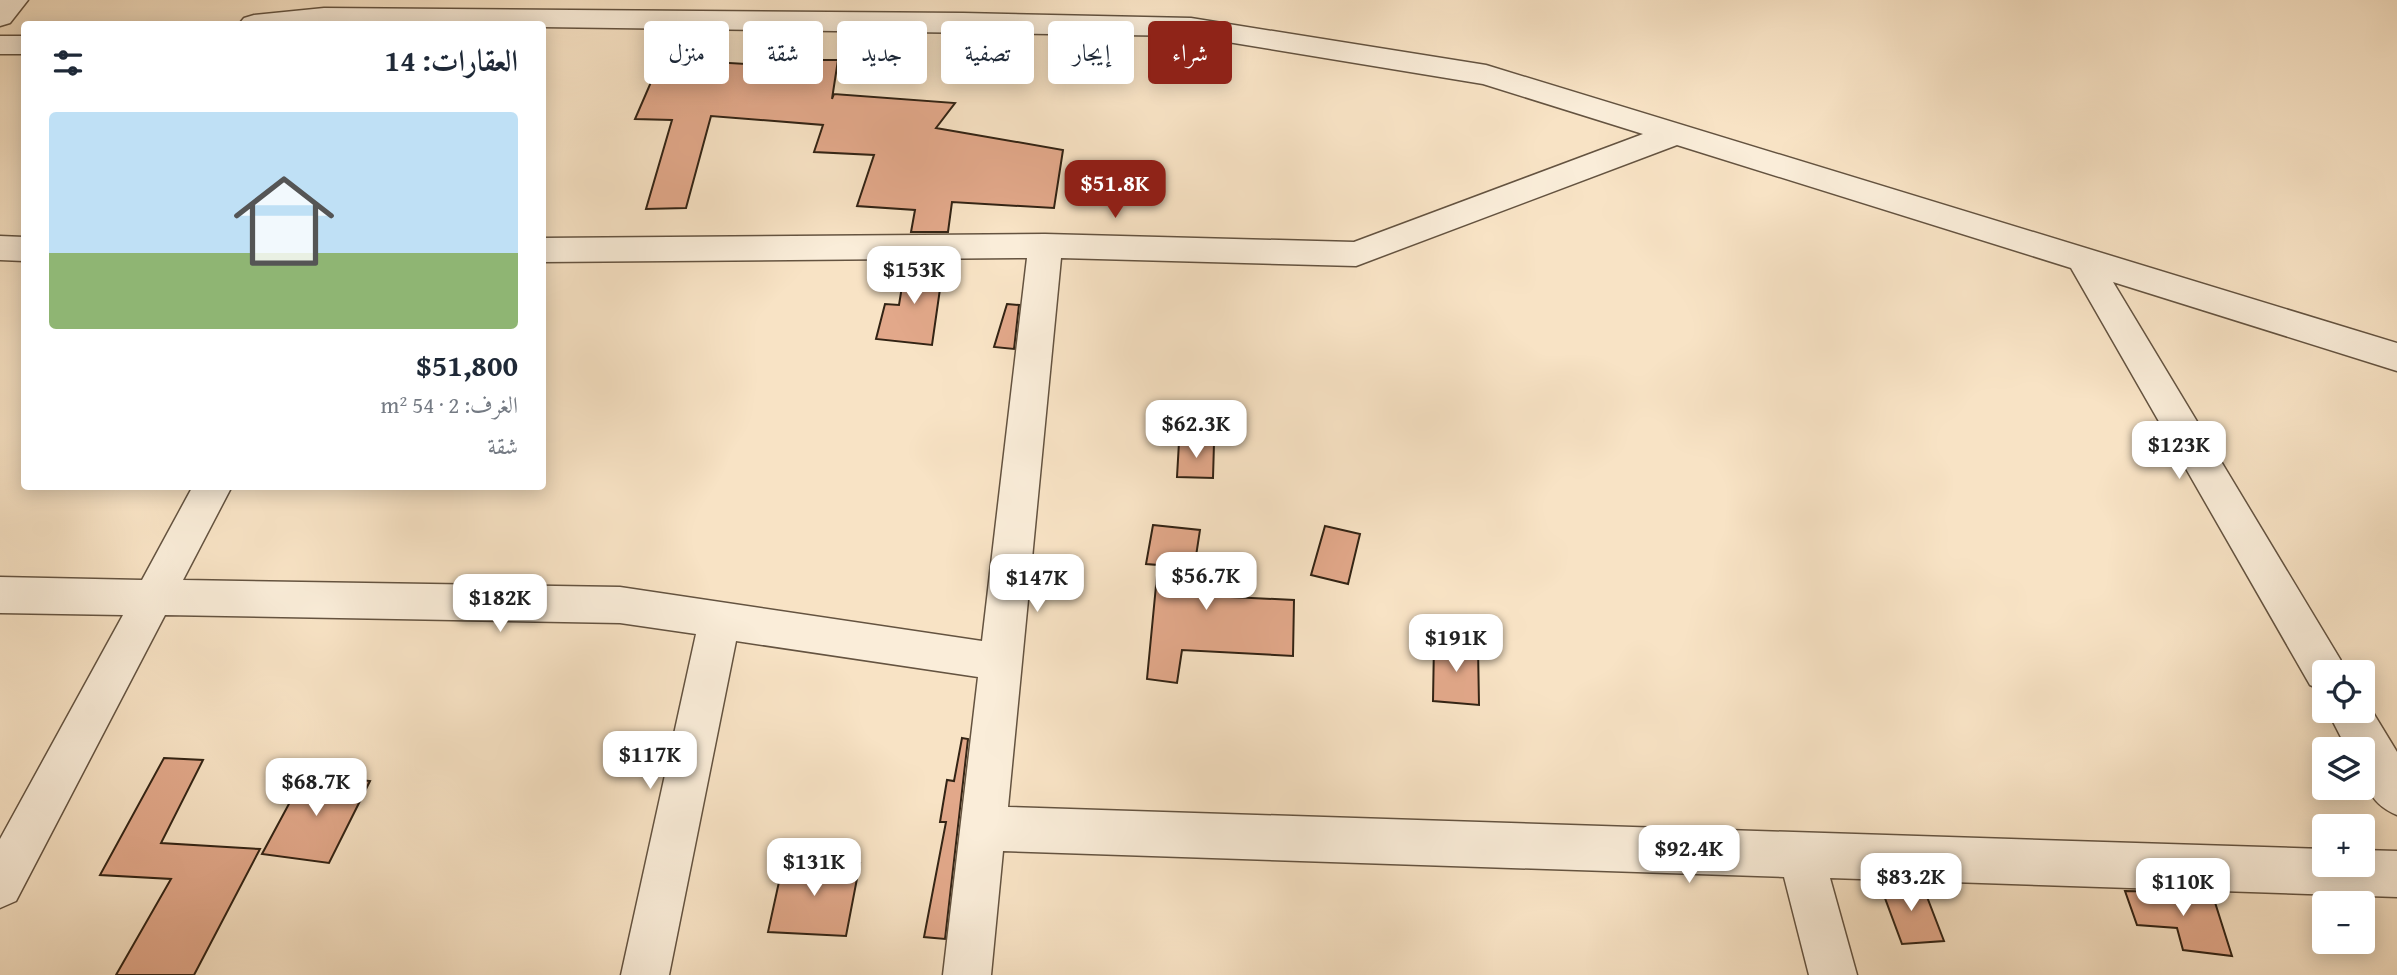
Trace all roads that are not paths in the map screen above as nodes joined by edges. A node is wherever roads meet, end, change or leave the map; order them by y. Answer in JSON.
{"nodes":[{"id":1,"x":14,"y":0,"type":"edge"},
{"id":2,"x":0,"y":17,"type":"edge"},
{"id":3,"x":284,"y":21,"type":"edge"},
{"id":4,"x":460,"y":21,"type":"edge"},
{"id":5,"x":546,"y":21,"type":"edge"},
{"id":6,"x":0,"y":45,"type":"edge"},
{"id":7,"x":21,"y":45,"type":"edge"},
{"id":8,"x":1675,"y":134,"type":"junction"},
{"id":9,"x":1045,"y":246,"type":"junction"},
{"id":10,"x":0,"y":248,"type":"edge"},
{"id":11,"x":21,"y":248,"type":"edge"},
{"id":12,"x":546,"y":250,"type":"edge"},
{"id":13,"x":2083,"y":260,"type":"junction"},
{"id":14,"x":2397,"y":358,"type":"edge"},
{"id":15,"x":211,"y":490,"type":"edge"},
{"id":16,"x":0,"y":595,"type":"edge"},
{"id":17,"x":153,"y":598,"type":"junction"},
{"id":18,"x":720,"y":621,"type":"junction"},
{"id":19,"x":2318,"y":660,"type":"edge"},
{"id":20,"x":1000,"y":662,"type":"junction"},
{"id":21,"x":2356,"y":723,"type":"edge"},
{"id":22,"x":2397,"y":794,"type":"edge"},
{"id":23,"x":983,"y":828,"type":"junction"},
{"id":24,"x":1801,"y":855,"type":"junction"},
{"id":25,"x":2397,"y":874,"type":"edge"},
{"id":26,"x":0,"y":885,"type":"edge"},
{"id":27,"x":645,"y":975,"type":"edge"},
{"id":28,"x":967,"y":975,"type":"edge"},
{"id":29,"x":1833,"y":975,"type":"edge"}],
"edges":[{"from":1,"to":2,"type":"street"},
{"from":3,"to":4,"type":"street"},
{"from":5,"to":8,"type":"street"},
{"from":6,"to":7,"type":"street"},
{"from":8,"to":9,"type":"street"},
{"from":8,"to":13,"type":"street"},
{"from":9,"to":12,"type":"street"},
{"from":9,"to":20,"type":"street"},
{"from":10,"to":11,"type":"street"},
{"from":13,"to":14,"type":"street"},
{"from":13,"to":19,"type":"street"},
{"from":15,"to":17,"type":"street"},
{"from":16,"to":17,"type":"street"},
{"from":17,"to":18,"type":"street"},
{"from":17,"to":26,"type":"street"},
{"from":18,"to":20,"type":"street"},
{"from":18,"to":27,"type":"street"},
{"from":20,"to":23,"type":"street"},
{"from":21,"to":22,"type":"street"},
{"from":23,"to":24,"type":"street"},
{"from":23,"to":28,"type":"street"},
{"from":24,"to":25,"type":"street"},
{"from":24,"to":29,"type":"street"}]}
